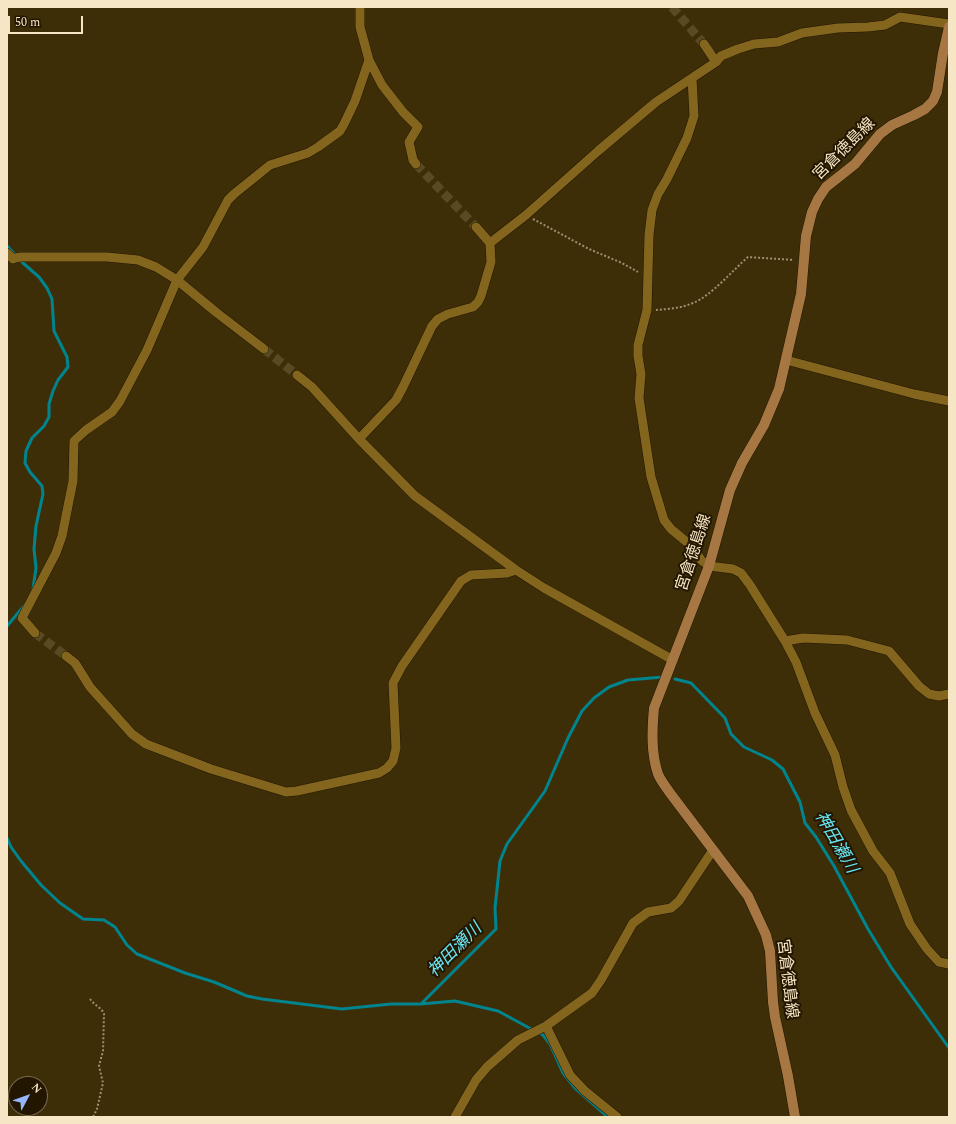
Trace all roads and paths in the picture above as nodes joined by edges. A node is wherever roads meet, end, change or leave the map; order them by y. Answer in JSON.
{"nodes":[{"id":1,"x":360,"y":7,"type":"edge"},
{"id":2,"x":949,"y":24,"type":"edge"},
{"id":3,"x":949,"y":27,"type":"edge"},
{"id":4,"x":704,"y":44,"type":"tunnel mouth"},
{"id":5,"x":369,"y":60,"type":"junction"},
{"id":6,"x":716,"y":62,"type":"junction"},
{"id":7,"x":692,"y":78,"type":"junction"},
{"id":8,"x":416,"y":164,"type":"tunnel mouth"},
{"id":9,"x":526,"y":215,"type":"junction"},
{"id":10,"x":476,"y":227,"type":"tunnel mouth"},
{"id":11,"x":490,"y":243,"type":"junction"},
{"id":12,"x":14,"y":256,"type":"edge"},
{"id":13,"x":805,"y":261,"type":"junction"},
{"id":14,"x":647,"y":278,"type":"junction"},
{"id":15,"x":177,"y":280,"type":"junction"},
{"id":16,"x":647,"y":310,"type":"junction"},
{"id":17,"x":264,"y":348,"type":"tunnel mouth"},
{"id":18,"x":786,"y":360,"type":"junction"},
{"id":19,"x":298,"y":375,"type":"tunnel mouth"},
{"id":20,"x":949,"y":401,"type":"edge"},
{"id":21,"x":360,"y":439,"type":"junction"},
{"id":22,"x":709,"y":566,"type":"junction"},
{"id":23,"x":516,"y":570,"type":"junction"},
{"id":24,"x":35,"y":633,"type":"tunnel mouth"},
{"id":25,"x":785,"y":641,"type":"junction"},
{"id":26,"x":66,"y":656,"type":"tunnel mouth"},
{"id":27,"x":673,"y":660,"type":"junction"},
{"id":28,"x":949,"y":694,"type":"edge"},
{"id":29,"x":713,"y":850,"type":"junction"},
{"id":30,"x":949,"y":964,"type":"edge"},
{"id":31,"x":90,"y":999,"type":"dead end"},
{"id":32,"x":546,"y":1026,"type":"junction"},
{"id":33,"x":94,"y":1117,"type":"edge"},
{"id":34,"x":455,"y":1117,"type":"edge"},
{"id":35,"x":617,"y":1117,"type":"edge"},
{"id":36,"x":795,"y":1117,"type":"edge"}],
"edges":[{"from":1,"to":5,"type":"street"},
{"from":2,"to":6,"type":"street"},
{"from":3,"to":13,"type":"main road","name":"宮倉徳島線"},
{"from":4,"to":6,"type":"street"},
{"from":5,"to":8,"type":"street"},
{"from":5,"to":15,"type":"street"},
{"from":6,"to":7,"type":"street"},
{"from":7,"to":9,"type":"street"},
{"from":7,"to":14,"type":"street"},
{"from":9,"to":11,"type":"street"},
{"from":9,"to":14,"type":"path"},
{"from":10,"to":11,"type":"street"},
{"from":11,"to":21,"type":"street"},
{"from":12,"to":15,"type":"street"},
{"from":13,"to":16,"type":"path"},
{"from":13,"to":18,"type":"main road","name":"宮倉徳島線"},
{"from":14,"to":16,"type":"street"},
{"from":15,"to":17,"type":"street"},
{"from":15,"to":24,"type":"street"},
{"from":16,"to":22,"type":"street"},
{"from":18,"to":20,"type":"street"},
{"from":18,"to":22,"type":"main road","name":"宮倉徳島線"},
{"from":19,"to":21,"type":"street"},
{"from":21,"to":23,"type":"street"},
{"from":22,"to":25,"type":"street"},
{"from":22,"to":27,"type":"main road","name":"宮倉徳島線"},
{"from":23,"to":26,"type":"street"},
{"from":23,"to":27,"type":"street"},
{"from":25,"to":28,"type":"street"},
{"from":25,"to":30,"type":"street"},
{"from":27,"to":29,"type":"main road","name":"宮倉徳島線"},
{"from":29,"to":32,"type":"street"},
{"from":29,"to":36,"type":"main road","name":"宮倉徳島線"},
{"from":31,"to":33,"type":"path"},
{"from":32,"to":34,"type":"street"},
{"from":32,"to":35,"type":"street"}]}
